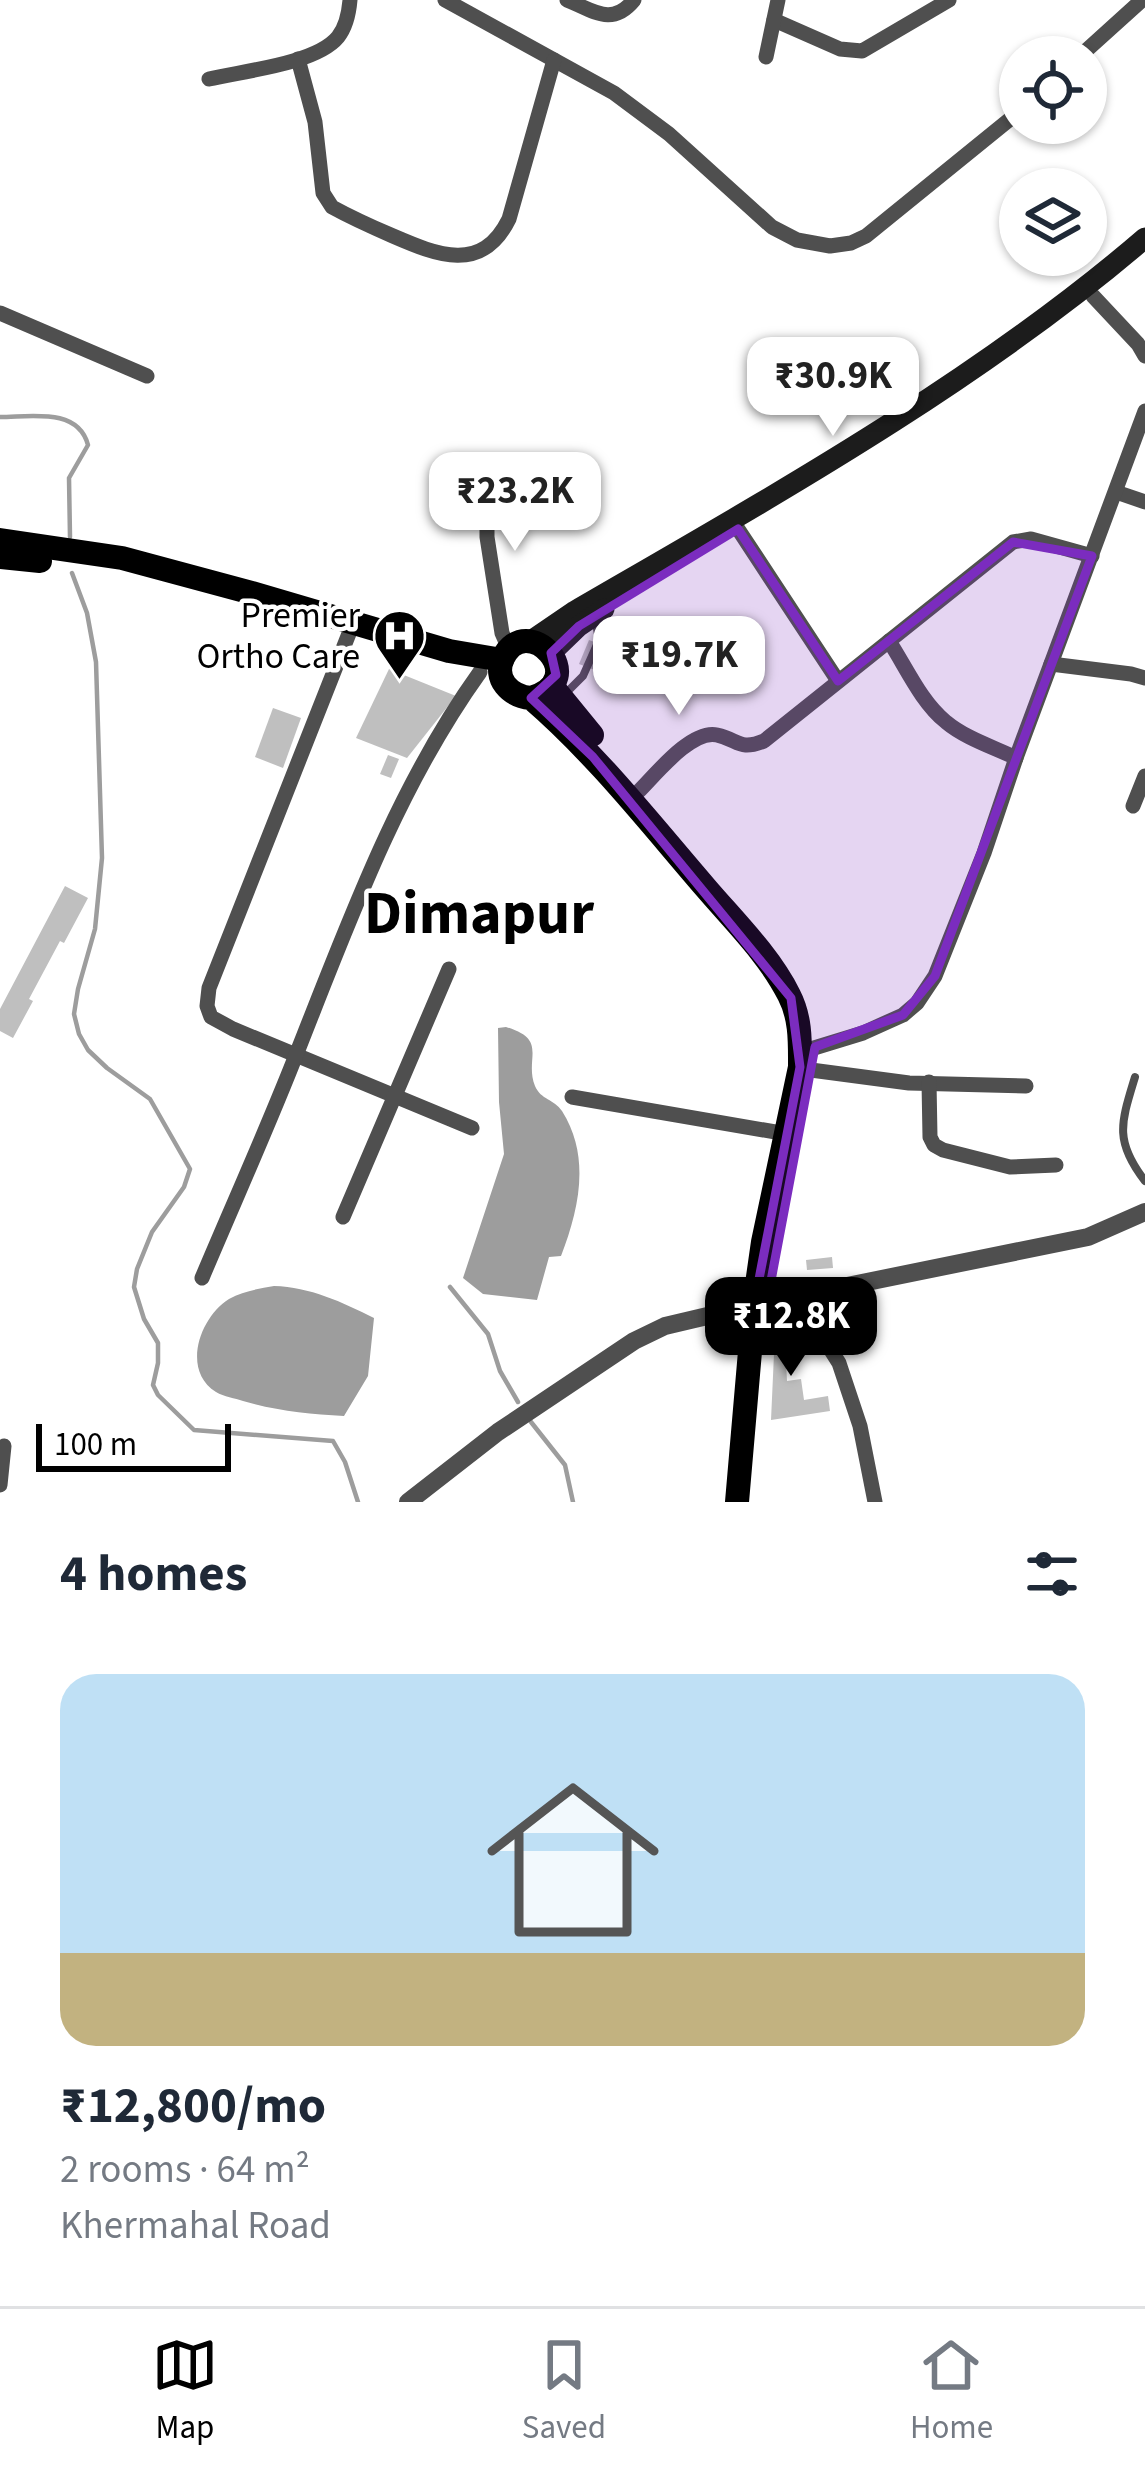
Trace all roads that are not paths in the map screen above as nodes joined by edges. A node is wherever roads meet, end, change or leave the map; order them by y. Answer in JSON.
{"nodes":[{"id":1,"x":350,"y":0,"type":"edge"},
{"id":2,"x":445,"y":0,"type":"edge"},
{"id":3,"x":567,"y":0,"type":"edge"},
{"id":4,"x":634,"y":0,"type":"edge"},
{"id":5,"x":778,"y":0,"type":"edge"},
{"id":6,"x":949,"y":0,"type":"edge"},
{"id":7,"x":1142,"y":0,"type":"edge"},
{"id":8,"x":774,"y":20,"type":"junction"},
{"id":9,"x":1102,"y":36,"type":"edge"},
{"id":10,"x":766,"y":57,"type":"dead end"},
{"id":11,"x":298,"y":59,"type":"junction"},
{"id":12,"x":554,"y":60,"type":"junction"},
{"id":13,"x":209,"y":79,"type":"dead end"},
{"id":14,"x":999,"y":128,"type":"edge"},
{"id":15,"x":1145,"y":238,"type":"edge"},
{"id":16,"x":1145,"y":254,"type":"edge"},
{"id":17,"x":1093,"y":296,"type":"junction"},
{"id":18,"x":0,"y":313,"type":"edge"},
{"id":19,"x":1145,"y":356,"type":"edge"},
{"id":20,"x":147,"y":376,"type":"dead end"},
{"id":21,"x":1145,"y":411,"type":"edge"},
{"id":22,"x":487,"y":470,"type":"dead end"},
{"id":23,"x":1116,"y":492,"type":"junction"},
{"id":24,"x":1145,"y":502,"type":"edge"},
{"id":25,"x":738,"y":529,"type":"junction"},
{"id":26,"x":0,"y":540,"type":"edge"},
{"id":27,"x":1092,"y":556,"type":"junction"},
{"id":28,"x":0,"y":557,"type":"edge"},
{"id":29,"x":594,"y":615,"type":"junction"},
{"id":30,"x":350,"y":632,"type":"junction"},
{"id":31,"x":889,"y":640,"type":"junction"},
{"id":32,"x":512,"y":658,"type":"junction"},
{"id":33,"x":1051,"y":664,"type":"junction"},
{"id":34,"x":1145,"y":678,"type":"edge"},
{"id":35,"x":838,"y":681,"type":"junction"},
{"id":36,"x":548,"y":694,"type":"junction"},
{"id":37,"x":1016,"y":758,"type":"junction"},
{"id":38,"x":1145,"y":776,"type":"edge"},
{"id":39,"x":639,"y":791,"type":"junction"},
{"id":40,"x":1132,"y":806,"type":"dead end"},
{"id":41,"x":449,"y":969,"type":"dead end"},
{"id":42,"x":296,"y":1055,"type":"junction"},
{"id":43,"x":813,"y":1059,"type":"junction"},
{"id":44,"x":1135,"y":1077,"type":"dead end"},
{"id":45,"x":929,"y":1082,"type":"junction"},
{"id":46,"x":1026,"y":1086,"type":"dead end"},
{"id":47,"x":393,"y":1096,"type":"junction"},
{"id":48,"x":572,"y":1097,"type":"dead end"},
{"id":49,"x":472,"y":1129,"type":"dead end"},
{"id":50,"x":787,"y":1134,"type":"junction"},
{"id":51,"x":1056,"y":1166,"type":"dead end"},
{"id":52,"x":1145,"y":1181,"type":"edge"},
{"id":53,"x":1145,"y":1212,"type":"edge"},
{"id":54,"x":343,"y":1216,"type":"dead end"},
{"id":55,"x":202,"y":1277,"type":"dead end"},
{"id":56,"x":798,"y":1298,"type":"junction"},
{"id":57,"x":760,"y":1304,"type":"junction"},
{"id":58,"x":4,"y":1446,"type":"dead end"},
{"id":59,"x":0,"y":1485,"type":"edge"},
{"id":60,"x":408,"y":1502,"type":"edge"},
{"id":61,"x":737,"y":1502,"type":"edge"},
{"id":62,"x":752,"y":1502,"type":"edge"},
{"id":63,"x":874,"y":1502,"type":"edge"}],
"edges":[{"from":1,"to":11,"type":"street"},
{"from":2,"to":12,"type":"street"},
{"from":3,"to":4,"type":"street"},
{"from":5,"to":8,"type":"street"},
{"from":6,"to":8,"type":"street"},
{"from":7,"to":9,"type":"street"},
{"from":8,"to":10,"type":"street"},
{"from":11,"to":12,"type":"street"},
{"from":11,"to":13,"type":"street"},
{"from":12,"to":14,"type":"street"},
{"from":15,"to":32,"type":"main road"},
{"from":16,"to":17,"type":"main road"},
{"from":17,"to":19,"type":"street"},
{"from":17,"to":25,"type":"main road"},
{"from":18,"to":20,"type":"street"},
{"from":21,"to":23,"type":"street"},
{"from":22,"to":32,"type":"street"},
{"from":23,"to":24,"type":"street"},
{"from":23,"to":27,"type":"street"},
{"from":25,"to":29,"type":"main road"},
{"from":25,"to":35,"type":"street"},
{"from":26,"to":32,"type":"highway"},
{"from":27,"to":31,"type":"street"},
{"from":27,"to":33,"type":"street"},
{"from":28,"to":30,"type":"highway"},
{"from":29,"to":32,"type":"main road"},
{"from":29,"to":36,"type":"lane"},
{"from":30,"to":32,"type":"highway"},
{"from":30,"to":42,"type":"street"},
{"from":31,"to":35,"type":"street"},
{"from":31,"to":37,"type":"street"},
{"from":32,"to":36,"type":"highway"},
{"from":32,"to":36,"type":"highway"},
{"from":32,"to":42,"type":"street"},
{"from":33,"to":34,"type":"street"},
{"from":33,"to":37,"type":"street"},
{"from":35,"to":39,"type":"street"},
{"from":36,"to":39,"type":"highway"},
{"from":36,"to":50,"type":"highway"},
{"from":37,"to":43,"type":"street"},
{"from":38,"to":40,"type":"street"},
{"from":39,"to":43,"type":"highway"},
{"from":41,"to":47,"type":"street"},
{"from":42,"to":47,"type":"street"},
{"from":42,"to":55,"type":"street"},
{"from":43,"to":45,"type":"street"},
{"from":43,"to":57,"type":"highway"},
{"from":44,"to":52,"type":"lane"},
{"from":45,"to":46,"type":"street"},
{"from":45,"to":51,"type":"street"},
{"from":47,"to":49,"type":"street"},
{"from":47,"to":54,"type":"street"},
{"from":48,"to":50,"type":"street"},
{"from":50,"to":57,"type":"highway"},
{"from":53,"to":56,"type":"street"},
{"from":56,"to":57,"type":"street"},
{"from":56,"to":63,"type":"street"},
{"from":57,"to":60,"type":"street"},
{"from":57,"to":61,"type":"highway"},
{"from":57,"to":62,"type":"highway"},
{"from":58,"to":59,"type":"street"}]}
